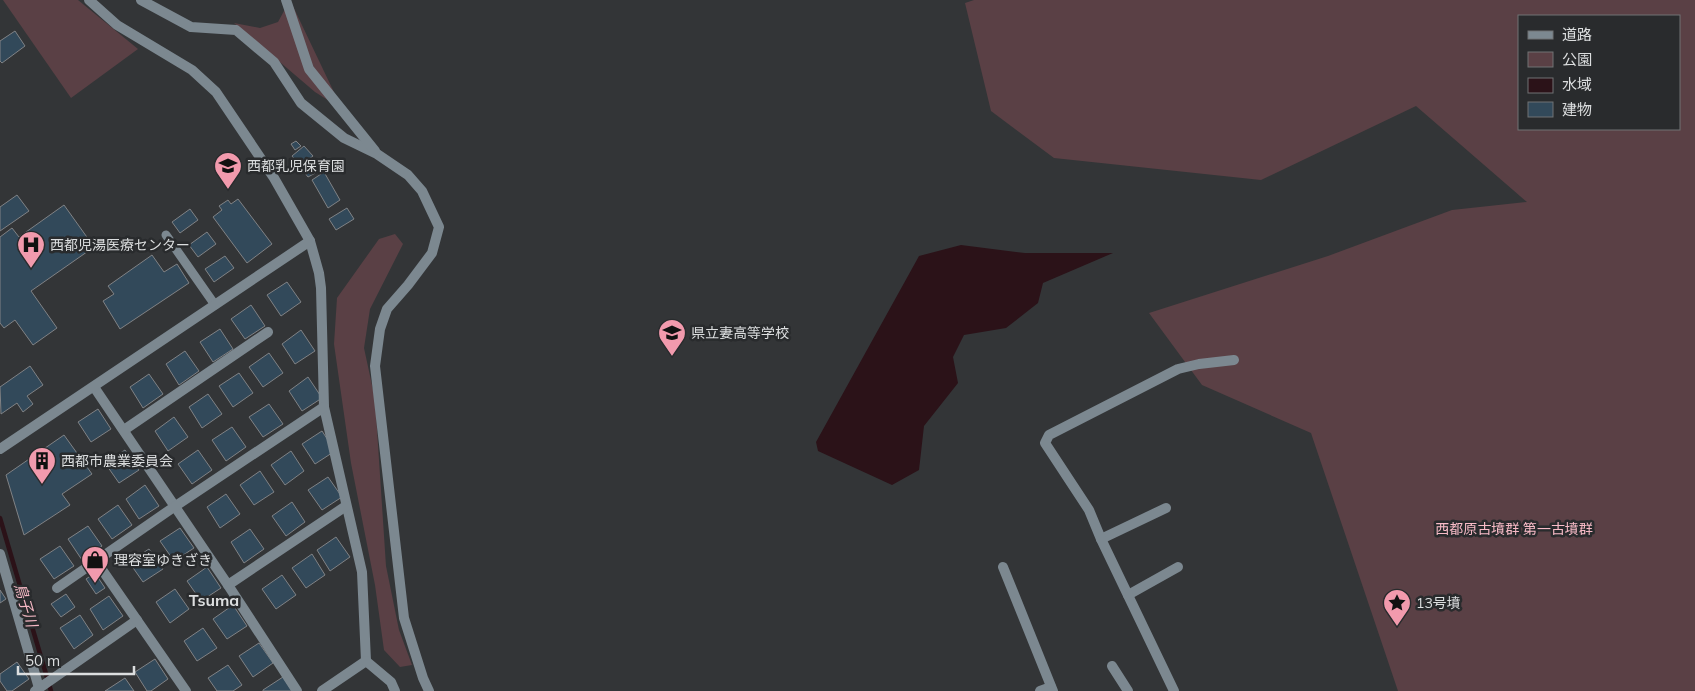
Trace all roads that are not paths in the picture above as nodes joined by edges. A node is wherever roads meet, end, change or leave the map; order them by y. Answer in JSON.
{"nodes":[{"id":1,"x":89,"y":0,"type":"edge"},
{"id":2,"x":141,"y":0,"type":"edge"},
{"id":3,"x":286,"y":0,"type":"edge"},
{"id":4,"x":377,"y":154,"type":"junction"},
{"id":5,"x":166,"y":236,"type":"dead end"},
{"id":6,"x":310,"y":241,"type":"junction"},
{"id":7,"x":215,"y":305,"type":"junction"},
{"id":8,"x":268,"y":332,"type":"dead end"},
{"id":9,"x":1234,"y":360,"type":"dead end"},
{"id":10,"x":94,"y":387,"type":"junction"},
{"id":11,"x":324,"y":407,"type":"junction"},
{"id":12,"x":124,"y":430,"type":"junction"},
{"id":13,"x":0,"y":449,"type":"edge"},
{"id":14,"x":346,"y":506,"type":"junction"},
{"id":15,"x":174,"y":507,"type":"junction"},
{"id":16,"x":1166,"y":508,"type":"dead end"},
{"id":17,"x":1101,"y":539,"type":"junction"},
{"id":18,"x":0,"y":554,"type":"edge"},
{"id":19,"x":96,"y":561,"type":"junction"},
{"id":20,"x":1003,"y":566,"type":"dead end"},
{"id":21,"x":1178,"y":568,"type":"dead end"},
{"id":22,"x":228,"y":585,"type":"junction"},
{"id":23,"x":57,"y":588,"type":"dead end"},
{"id":24,"x":1128,"y":594,"type":"junction"},
{"id":25,"x":137,"y":620,"type":"junction"},
{"id":26,"x":366,"y":661,"type":"junction"},
{"id":27,"x":1112,"y":666,"type":"dead end"},
{"id":28,"x":1052,"y":689,"type":"edge"},
{"id":29,"x":37,"y":690,"type":"edge"},
{"id":30,"x":186,"y":691,"type":"edge"},
{"id":31,"x":297,"y":691,"type":"edge"},
{"id":32,"x":322,"y":691,"type":"edge"},
{"id":33,"x":394,"y":691,"type":"edge"},
{"id":34,"x":429,"y":691,"type":"edge"},
{"id":35,"x":1040,"y":691,"type":"edge"},
{"id":36,"x":1128,"y":691,"type":"edge"},
{"id":37,"x":1174,"y":691,"type":"edge"}],
"edges":[{"from":1,"to":6,"type":"street"},
{"from":2,"to":4,"type":"street"},
{"from":3,"to":4,"type":"street"},
{"from":4,"to":34,"type":"street"},
{"from":5,"to":7,"type":"lane"},
{"from":6,"to":7,"type":"street"},
{"from":6,"to":11,"type":"street"},
{"from":7,"to":10,"type":"street"},
{"from":8,"to":12,"type":"street"},
{"from":9,"to":17,"type":"street"},
{"from":10,"to":12,"type":"street"},
{"from":10,"to":13,"type":"street"},
{"from":11,"to":14,"type":"street"},
{"from":11,"to":15,"type":"street"},
{"from":12,"to":15,"type":"street"},
{"from":14,"to":22,"type":"street"},
{"from":14,"to":26,"type":"street"},
{"from":15,"to":19,"type":"street"},
{"from":15,"to":22,"type":"street"},
{"from":16,"to":17,"type":"street"},
{"from":17,"to":24,"type":"street"},
{"from":18,"to":29,"type":"street"},
{"from":19,"to":23,"type":"street"},
{"from":19,"to":25,"type":"street"},
{"from":20,"to":28,"type":"street"},
{"from":21,"to":24,"type":"street"},
{"from":22,"to":31,"type":"street"},
{"from":24,"to":37,"type":"street"},
{"from":25,"to":29,"type":"street"},
{"from":25,"to":30,"type":"street"},
{"from":26,"to":32,"type":"street"},
{"from":26,"to":33,"type":"street"},
{"from":27,"to":36,"type":"street"},
{"from":28,"to":35,"type":"street"}]}
